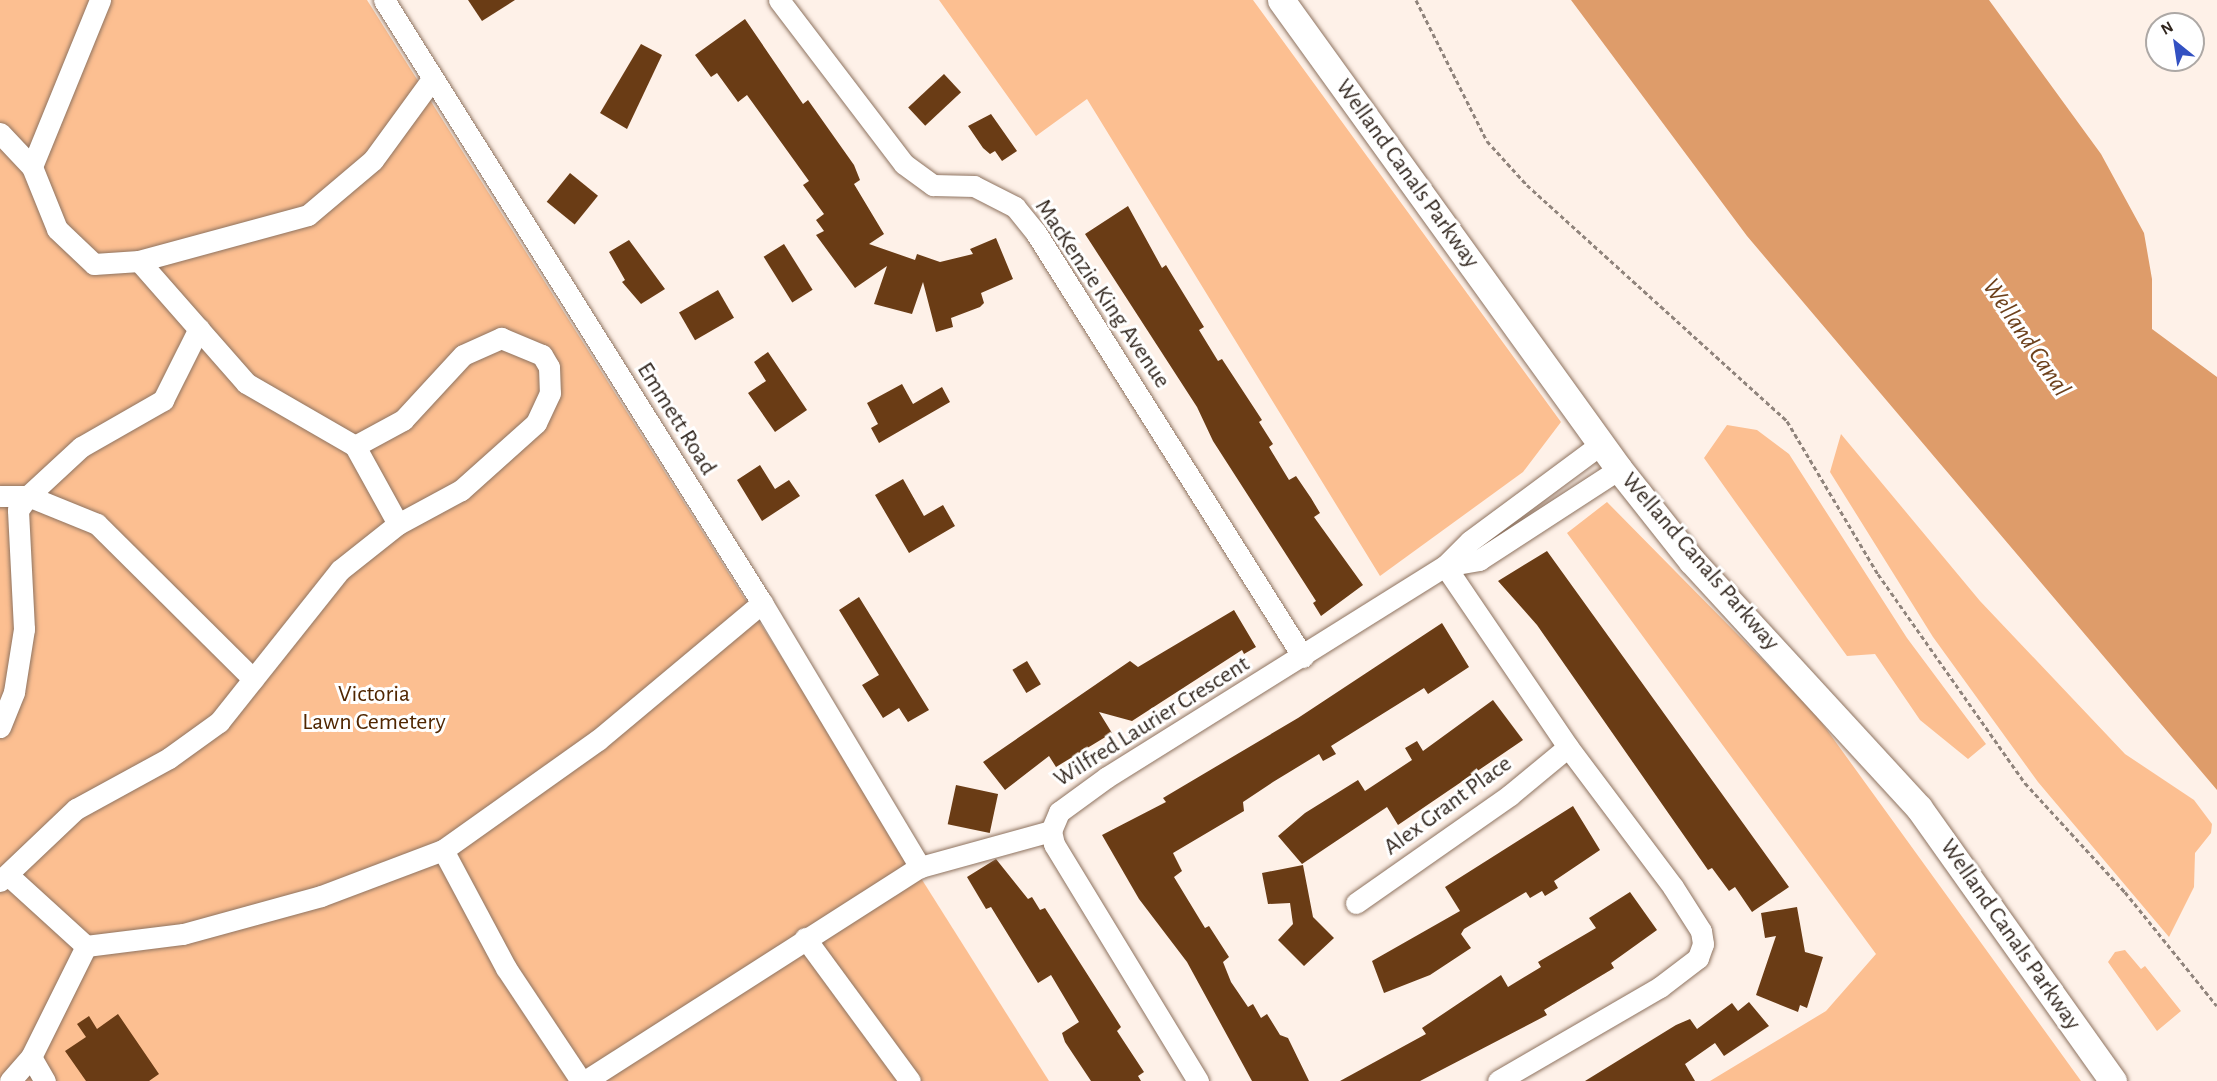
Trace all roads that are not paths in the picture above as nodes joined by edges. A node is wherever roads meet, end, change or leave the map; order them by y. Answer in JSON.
{"nodes":[{"id":1,"x":100,"y":0,"type":"edge"},
{"id":2,"x":384,"y":0,"type":"edge"},
{"id":3,"x":779,"y":0,"type":"edge"},
{"id":4,"x":1281,"y":0,"type":"edge"},
{"id":5,"x":432,"y":79,"type":"junction"},
{"id":6,"x":0,"y":134,"type":"edge"},
{"id":7,"x":32,"y":167,"type":"junction"},
{"id":8,"x":139,"y":261,"type":"junction"},
{"id":9,"x":199,"y":328,"type":"junction"},
{"id":10,"x":1601,"y":444,"type":"junction"},
{"id":11,"x":356,"y":446,"type":"junction"},
{"id":12,"x":1619,"y":469,"type":"junction"},
{"id":13,"x":0,"y":496,"type":"edge"},
{"id":14,"x":28,"y":496,"type":"junction"},
{"id":15,"x":398,"y":524,"type":"junction"},
{"id":16,"x":1445,"y":566,"type":"junction"},
{"id":17,"x":762,"y":603,"type":"junction"},
{"id":18,"x":1303,"y":657,"type":"junction"},
{"id":19,"x":253,"y":679,"type":"junction"},
{"id":20,"x":0,"y":726,"type":"edge"},
{"id":21,"x":1568,"y":747,"type":"junction"},
{"id":22,"x":1051,"y":831,"type":"junction"},
{"id":23,"x":443,"y":850,"type":"junction"},
{"id":24,"x":920,"y":867,"type":"junction"},
{"id":25,"x":5,"y":879,"type":"edge"},
{"id":26,"x":1356,"y":903,"type":"dead end"},
{"id":27,"x":806,"y":938,"type":"junction"},
{"id":28,"x":86,"y":946,"type":"junction"},
{"id":29,"x":31,"y":1058,"type":"junction"},
{"id":30,"x":10,"y":1081,"type":"edge"},
{"id":31,"x":45,"y":1081,"type":"edge"},
{"id":32,"x":583,"y":1081,"type":"edge"},
{"id":33,"x":910,"y":1081,"type":"edge"},
{"id":34,"x":1198,"y":1081,"type":"edge"},
{"id":35,"x":1498,"y":1081,"type":"edge"},
{"id":36,"x":2113,"y":1081,"type":"edge"}],
"edges":[{"from":1,"to":7,"type":"street"},
{"from":2,"to":5,"type":"street","name":"Emmett Road"},
{"from":3,"to":18,"type":"street","name":"MacKenzie King Avenue"},
{"from":4,"to":10,"type":"main road","name":"Welland Canals Parkway"},
{"from":5,"to":8,"type":"street"},
{"from":5,"to":17,"type":"street","name":"Emmett Road"},
{"from":6,"to":7,"type":"street"},
{"from":7,"to":8,"type":"street"},
{"from":8,"to":9,"type":"street"},
{"from":9,"to":11,"type":"street"},
{"from":9,"to":14,"type":"street"},
{"from":10,"to":12,"type":"main road","name":"Welland Canals Parkway"},
{"from":10,"to":16,"type":"street","name":"Wilfred Laurier Crescent"},
{"from":11,"to":15,"type":"street"},
{"from":11,"to":15,"type":"street"},
{"from":12,"to":16,"type":"street","name":"Wilfred Laurier Crescent"},
{"from":12,"to":36,"type":"main road","name":"Welland Canals Parkway"},
{"from":13,"to":14,"type":"street"},
{"from":14,"to":19,"type":"street"},
{"from":14,"to":20,"type":"street"},
{"from":15,"to":19,"type":"street"},
{"from":16,"to":18,"type":"street","name":"Wilfred Laurier Crescent"},
{"from":16,"to":21,"type":"street"},
{"from":17,"to":23,"type":"street"},
{"from":17,"to":24,"type":"street","name":"Emmett Road"},
{"from":18,"to":22,"type":"street","name":"Wilfred Laurier Crescent"},
{"from":19,"to":25,"type":"street"},
{"from":21,"to":26,"type":"street","name":"Alex Grant Place"},
{"from":21,"to":35,"type":"street"},
{"from":22,"to":24,"type":"street"},
{"from":22,"to":34,"type":"street"},
{"from":23,"to":28,"type":"street"},
{"from":23,"to":32,"type":"street"},
{"from":24,"to":27,"type":"street"},
{"from":25,"to":28,"type":"street"},
{"from":27,"to":32,"type":"street"},
{"from":27,"to":33,"type":"street"},
{"from":28,"to":29,"type":"street"},
{"from":29,"to":30,"type":"street"},
{"from":29,"to":31,"type":"street"}]}
